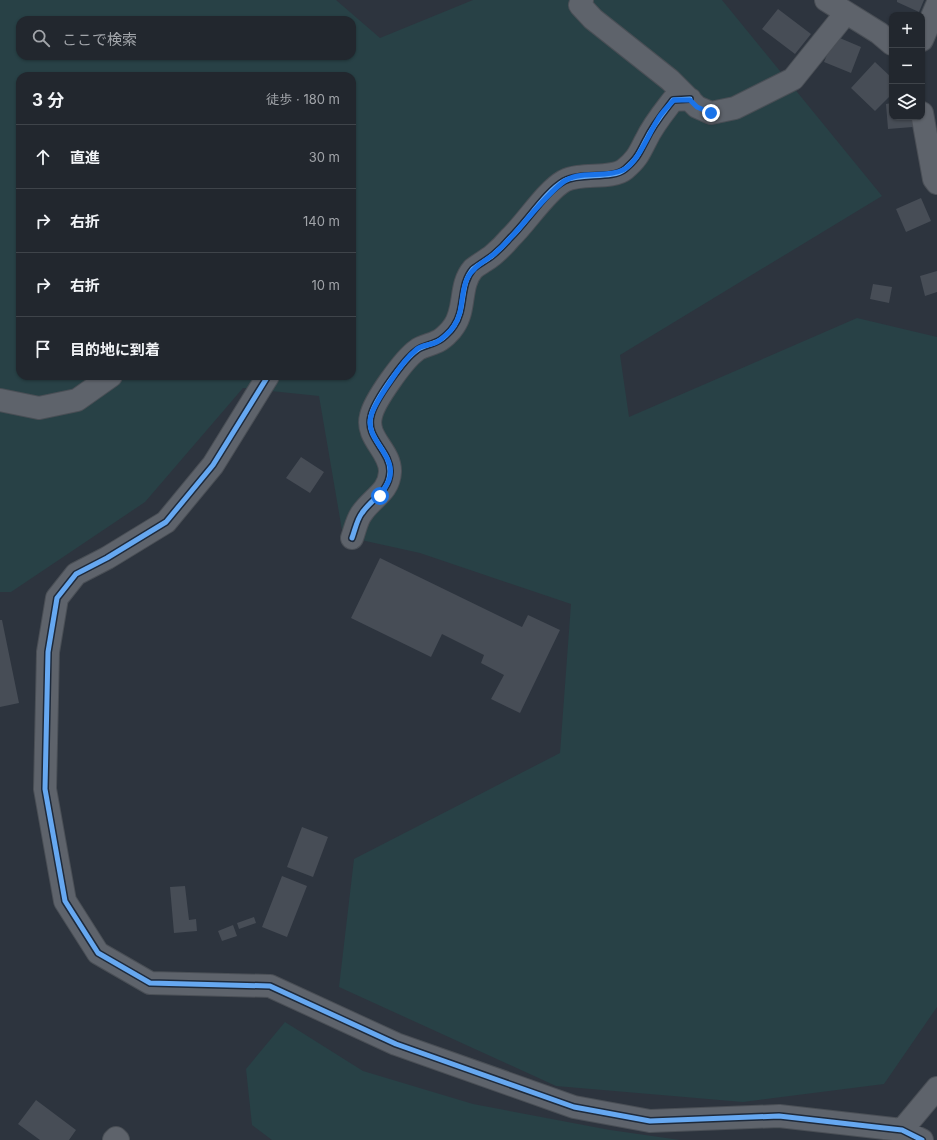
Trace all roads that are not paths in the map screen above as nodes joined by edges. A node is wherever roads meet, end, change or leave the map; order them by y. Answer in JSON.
{"nodes":[{"id":1,"x":582,"y":0,"type":"edge"},
{"id":2,"x":826,"y":0,"type":"edge"},
{"id":3,"x":937,"y":5,"type":"edge"},
{"id":4,"x":846,"y":13,"type":"junction"},
{"id":5,"x":925,"y":33,"type":"edge"},
{"id":6,"x":889,"y":41,"type":"edge"},
{"id":7,"x":690,"y":100,"type":"junction"},
{"id":8,"x":923,"y":120,"type":"edge"},
{"id":9,"x":937,"y":183,"type":"edge"},
{"id":10,"x":106,"y":380,"type":"edge"},
{"id":11,"x":266,"y":380,"type":"edge"},
{"id":12,"x":0,"y":400,"type":"edge"},
{"id":13,"x":352,"y":538,"type":"dead end"},
{"id":14,"x":937,"y":1088,"type":"edge"},
{"id":15,"x":902,"y":1130,"type":"junction"},
{"id":16,"x":922,"y":1140,"type":"edge"}],
"edges":[{"from":1,"to":7,"type":"street"},
{"from":2,"to":4,"type":"street"},
{"from":3,"to":5,"type":"street"},
{"from":4,"to":6,"type":"street"},
{"from":4,"to":7,"type":"street"},
{"from":7,"to":13,"type":"street"},
{"from":8,"to":9,"type":"street"},
{"from":10,"to":12,"type":"street"},
{"from":11,"to":15,"type":"street"},
{"from":14,"to":15,"type":"street"},
{"from":15,"to":16,"type":"street"}]}
